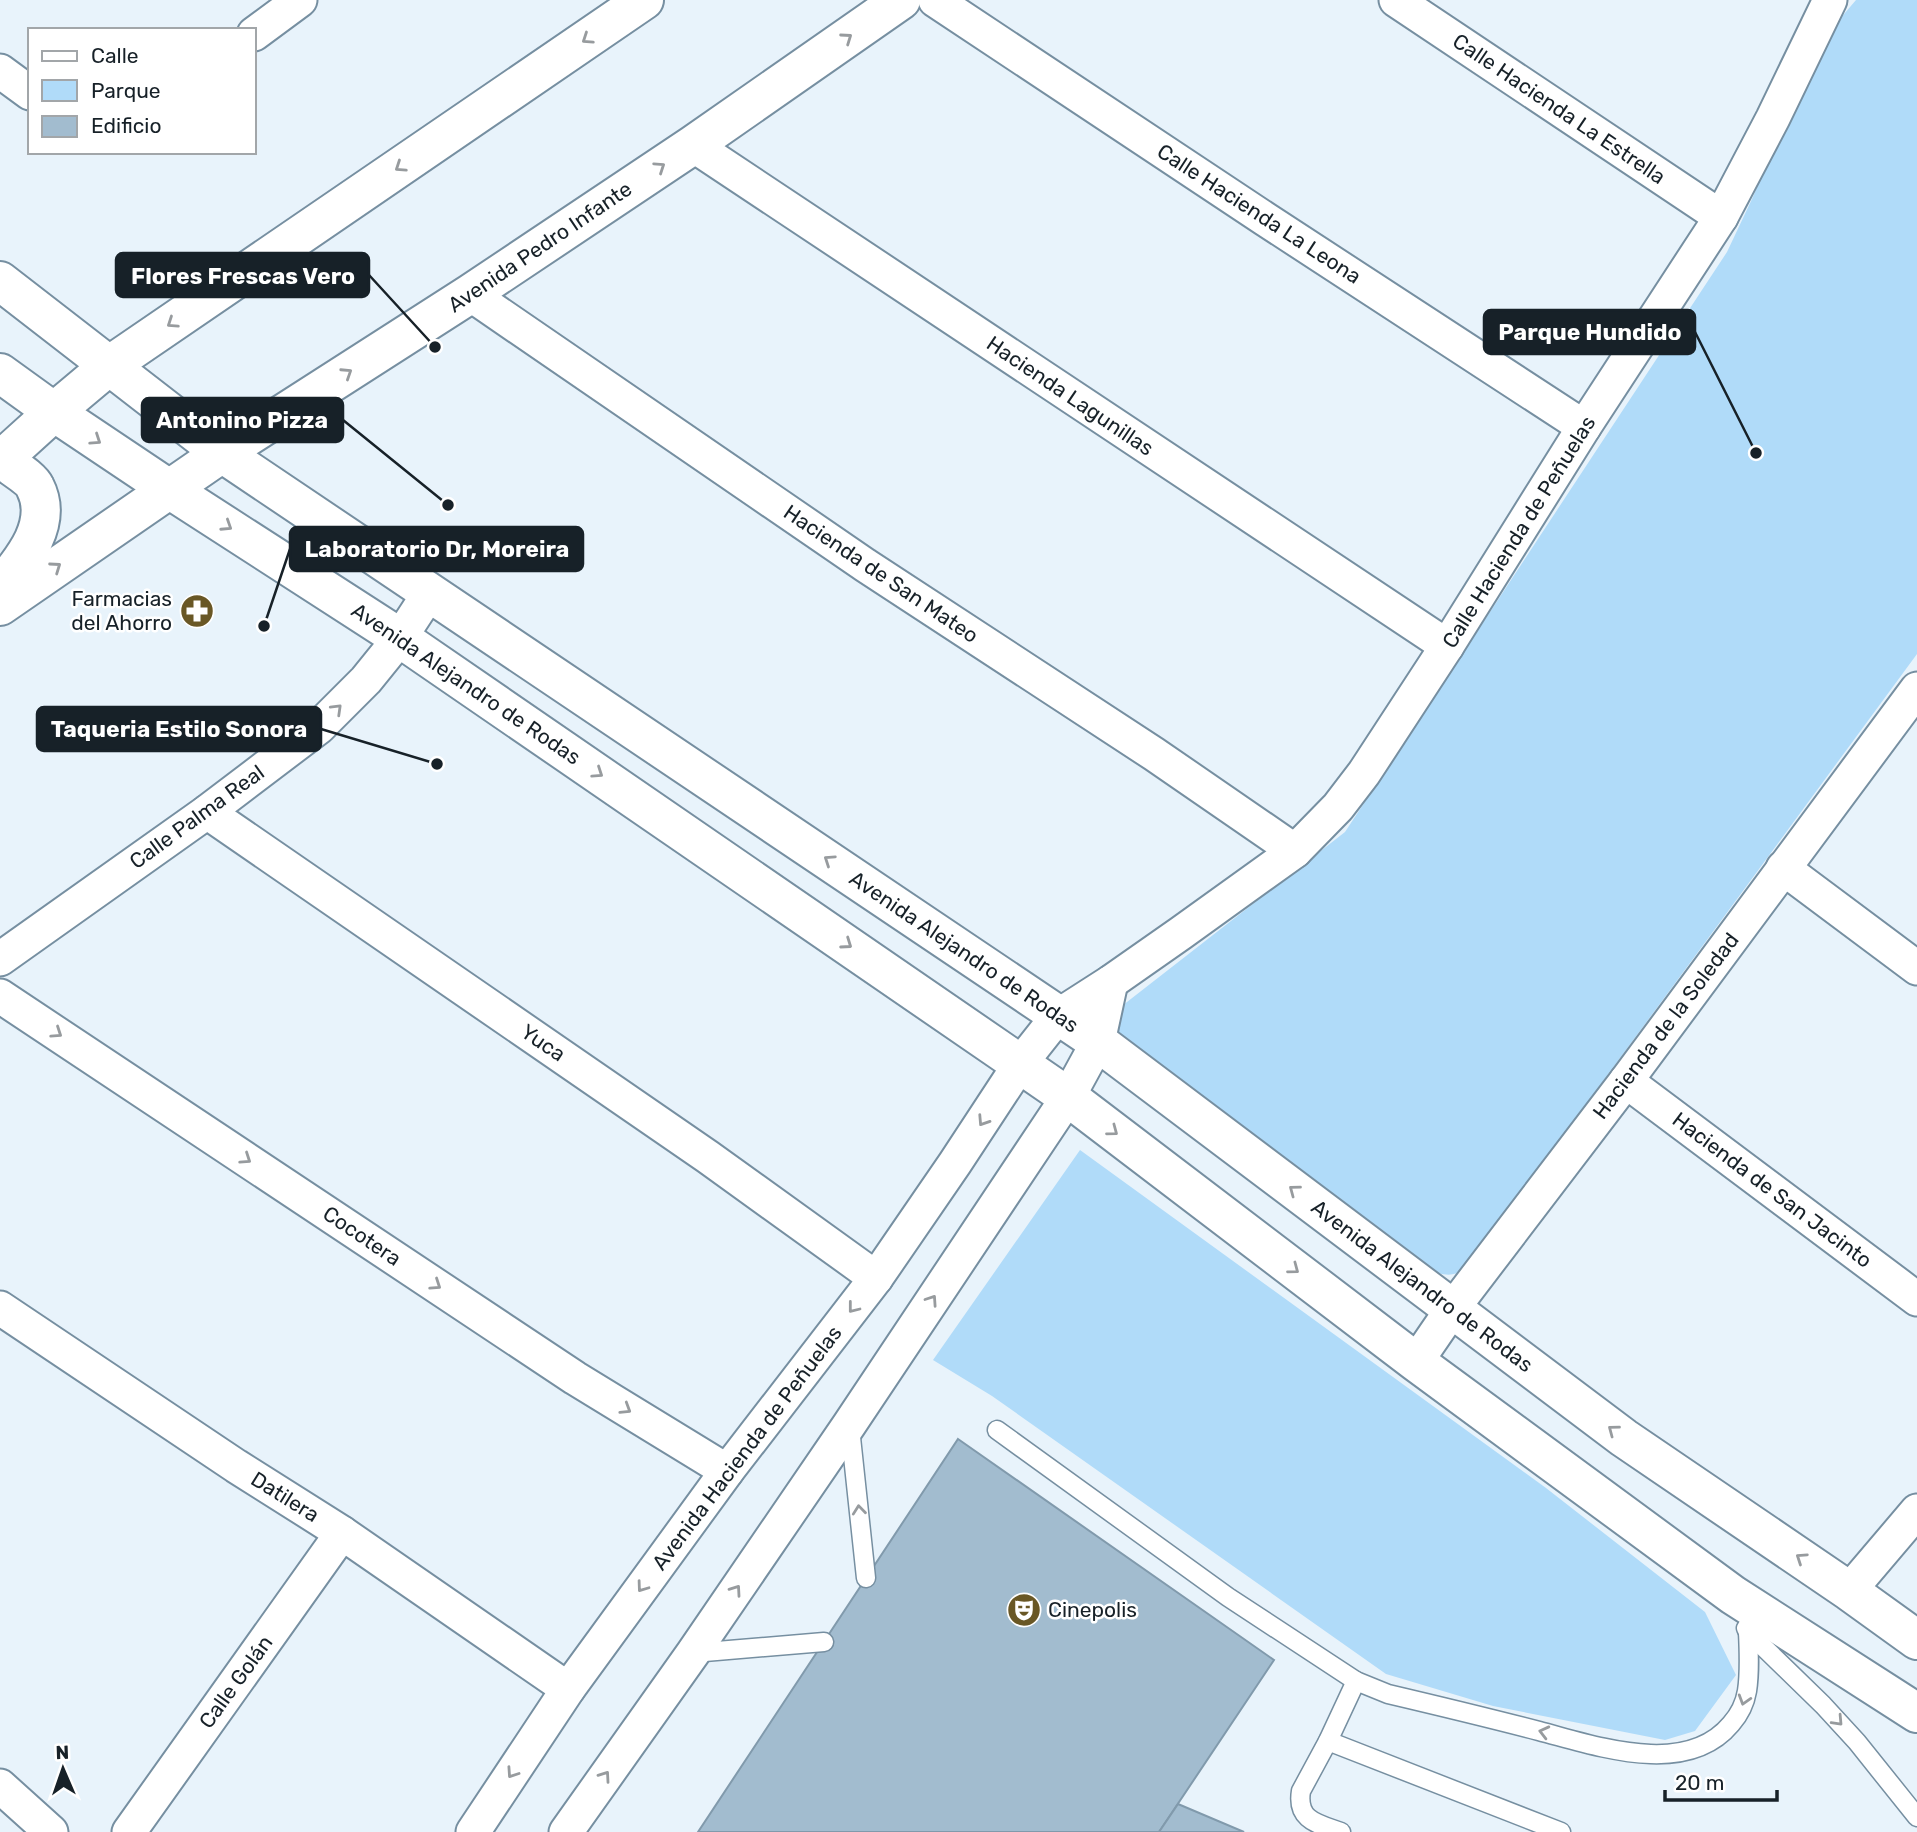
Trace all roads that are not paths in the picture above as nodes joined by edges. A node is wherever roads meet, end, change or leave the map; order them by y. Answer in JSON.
{"nodes":[{"id":1,"x":300,"y":0,"type":"edge"},
{"id":2,"x":644,"y":0,"type":"edge"},
{"id":3,"x":901,"y":0,"type":"edge"},
{"id":4,"x":935,"y":0,"type":"edge"},
{"id":5,"x":1396,"y":0,"type":"edge"},
{"id":6,"x":1830,"y":0,"type":"edge"},
{"id":7,"x":256,"y":33,"type":"edge"},
{"id":8,"x":0,"y":71,"type":"edge"},
{"id":9,"x":28,"y":92,"type":"edge"},
{"id":10,"x":693,"y":145,"type":"junction"},
{"id":11,"x":1721,"y":217,"type":"junction"},
{"id":12,"x":0,"y":281,"type":"edge"},
{"id":13,"x":470,"y":294,"type":"junction"},
{"id":14,"x":110,"y":365,"type":"junction"},
{"id":15,"x":0,"y":373,"type":"edge"},
{"id":16,"x":54,"y":412,"type":"junction"},
{"id":17,"x":1584,"y":427,"type":"junction"},
{"id":18,"x":222,"y":453,"type":"junction"},
{"id":19,"x":1,"y":460,"type":"edge"},
{"id":20,"x":169,"y":489,"type":"junction"},
{"id":21,"x":0,"y":588,"type":"edge"},
{"id":22,"x":430,"y":592,"type":"junction"},
{"id":23,"x":0,"y":606,"type":"edge"},
{"id":24,"x":400,"y":638,"type":"junction"},
{"id":25,"x":1447,"y":646,"type":"junction"},
{"id":26,"x":1917,"y":689,"type":"edge"},
{"id":27,"x":207,"y":812,"type":"junction"},
{"id":28,"x":1295,"y":851,"type":"junction"},
{"id":29,"x":1783,"y":868,"type":"junction"},
{"id":30,"x":0,"y":959,"type":"edge"},
{"id":31,"x":1917,"y":968,"type":"edge"},
{"id":32,"x":1111,"y":982,"type":"junction"},
{"id":33,"x":0,"y":996,"type":"edge"},
{"id":34,"x":1058,"y":1016,"type":"junction"},
{"id":35,"x":1098,"y":1042,"type":"junction"},
{"id":36,"x":1020,"y":1064,"type":"junction"},
{"id":37,"x":1626,"y":1081,"type":"junction"},
{"id":38,"x":1068,"y":1097,"type":"junction"},
{"id":39,"x":876,"y":1278,"type":"junction"},
{"id":40,"x":1917,"y":1299,"type":"edge"},
{"id":41,"x":0,"y":1308,"type":"edge"},
{"id":42,"x":1453,"y":1308,"type":"junction"},
{"id":43,"x":1416,"y":1362,"type":"junction"},
{"id":44,"x":849,"y":1425,"type":"junction"},
{"id":45,"x":997,"y":1430,"type":"dead end"},
{"id":46,"x":727,"y":1471,"type":"junction"},
{"id":47,"x":1917,"y":1511,"type":"edge"},
{"id":48,"x":342,"y":1533,"type":"junction"},
{"id":49,"x":866,"y":1578,"type":"dead end"},
{"id":50,"x":1849,"y":1591,"type":"junction"},
{"id":51,"x":1733,"y":1595,"type":"junction"},
{"id":52,"x":1748,"y":1632,"type":"junction"},
{"id":53,"x":1917,"y":1640,"type":"edge"},
{"id":54,"x":824,"y":1642,"type":"dead end"},
{"id":55,"x":693,"y":1653,"type":"junction"},
{"id":56,"x":1356,"y":1681,"type":"junction"},
{"id":57,"x":568,"y":1689,"type":"junction"},
{"id":58,"x":1917,"y":1713,"type":"edge"},
{"id":59,"x":1328,"y":1741,"type":"junction"},
{"id":60,"x":0,"y":1786,"type":"edge"},
{"id":61,"x":1917,"y":1817,"type":"edge"},
{"id":62,"x":51,"y":1832,"type":"edge"},
{"id":63,"x":129,"y":1832,"type":"edge"},
{"id":64,"x":473,"y":1832,"type":"edge"},
{"id":65,"x":566,"y":1832,"type":"edge"},
{"id":66,"x":1341,"y":1832,"type":"edge"},
{"id":67,"x":1561,"y":1832,"type":"edge"}],
"edges":[{"from":1,"to":7,"type":"street"},
{"from":2,"to":14,"type":"street","one_way":true},
{"from":10,"to":3,"type":"street","name":"Avenida Pedro Infante","one_way":true},
{"from":4,"to":17,"type":"street","name":"Calle Hacienda La Leona"},
{"from":5,"to":11,"type":"street","name":"Calle Hacienda La Estrella"},
{"from":6,"to":11,"type":"street","name":"Calle Hacienda de Peñuelas"},
{"from":8,"to":9,"type":"street"},
{"from":13,"to":10,"type":"street","name":"Avenida Pedro Infante","one_way":true},
{"from":10,"to":25,"type":"street","name":"Hacienda Lagunillas"},
{"from":11,"to":17,"type":"street","name":"Calle Hacienda de Peñuelas"},
{"from":12,"to":14,"type":"street","name":"Avenida Alejandro de Rodas"},
{"from":18,"to":13,"type":"street","name":"Avenida Pedro Infante","one_way":true},
{"from":13,"to":28,"type":"street","name":"Hacienda de San Mateo"},
{"from":14,"to":16,"type":"street"},
{"from":14,"to":18,"type":"street","name":"Avenida Alejandro de Rodas"},
{"from":15,"to":16,"type":"street","name":"Avenida Alejandro de Rodas"},
{"from":16,"to":19,"type":"street"},
{"from":16,"to":20,"type":"street","name":"Avenida Alejandro de Rodas","one_way":true},
{"from":17,"to":25,"type":"street","name":"Calle Hacienda de Peñuelas"},
{"from":18,"to":20,"type":"street","name":"Avenida Pedro Infante"},
{"from":18,"to":22,"type":"street","name":"Avenida Alejandro de Rodas"},
{"from":19,"to":21,"type":"street"},
{"from":23,"to":20,"type":"street","name":"Avenida Pedro Infante","one_way":true},
{"from":20,"to":24,"type":"street","name":"Avenida Alejandro de Rodas","one_way":true},
{"from":22,"to":24,"type":"street","name":"Calle Palma Real"},
{"from":34,"to":22,"type":"street","name":"Avenida Alejandro de Rodas","one_way":true},
{"from":27,"to":24,"type":"street","name":"Calle Palma Real","one_way":true},
{"from":24,"to":36,"type":"street","name":"Avenida Alejandro de Rodas","one_way":true},
{"from":25,"to":28,"type":"street","name":"Calle Hacienda de Peñuelas"},
{"from":26,"to":29,"type":"street","name":"Hacienda de la Soledad"},
{"from":27,"to":30,"type":"street","name":"Calle Palma Real"},
{"from":27,"to":39,"type":"street","name":"Yuca"},
{"from":28,"to":32,"type":"street","name":"Calle Hacienda de Peñuelas"},
{"from":29,"to":31,"type":"street"},
{"from":29,"to":37,"type":"street","name":"Hacienda de la Soledad"},
{"from":32,"to":34,"type":"street","name":"Calle Hacienda de Peñuelas"},
{"from":32,"to":35,"type":"street"},
{"from":33,"to":46,"type":"street","name":"Cocotera","one_way":true},
{"from":34,"to":35,"type":"street","name":"Avenida Alejandro de Rodas"},
{"from":34,"to":36,"type":"street","name":"Calle Hacienda de Peñuelas"},
{"from":35,"to":38,"type":"street"},
{"from":42,"to":35,"type":"street","name":"Avenida Alejandro de Rodas","one_way":true},
{"from":36,"to":38,"type":"street","name":"Avenida Alejandro de Rodas"},
{"from":36,"to":39,"type":"street","name":"Avenida Hacienda de Peñuelas","one_way":true},
{"from":37,"to":40,"type":"street","name":"Hacienda de San Jacinto"},
{"from":37,"to":42,"type":"street","name":"Hacienda de la Soledad"},
{"from":38,"to":43,"type":"street","name":"Avenida Alejandro de Rodas","one_way":true},
{"from":44,"to":38,"type":"street","one_way":true},
{"from":39,"to":46,"type":"street","name":"Avenida Hacienda de Peñuelas","one_way":true},
{"from":41,"to":48,"type":"street","name":"Datilera"},
{"from":42,"to":43,"type":"street","name":"Hacienda de la Soledad"},
{"from":50,"to":42,"type":"street","name":"Avenida Alejandro de Rodas","one_way":true},
{"from":43,"to":51,"type":"street","name":"Avenida Alejandro de Rodas"},
{"from":49,"to":44,"type":"lane","one_way":true},
{"from":55,"to":44,"type":"street","one_way":true},
{"from":45,"to":56,"type":"lane"},
{"from":46,"to":57,"type":"street","name":"Avenida Hacienda de Peñuelas","one_way":true},
{"from":47,"to":50,"type":"street"},
{"from":48,"to":57,"type":"street","name":"Datilera"},
{"from":48,"to":63,"type":"street","name":"Calle Golán"},
{"from":50,"to":53,"type":"street","name":"Avenida Alejandro de Rodas"},
{"from":51,"to":52,"type":"lane"},
{"from":51,"to":58,"type":"street","name":"Avenida Alejandro de Rodas"},
{"from":52,"to":56,"type":"lane","one_way":true},
{"from":52,"to":61,"type":"lane","one_way":true},
{"from":54,"to":55,"type":"lane"},
{"from":65,"to":55,"type":"street","one_way":true},
{"from":56,"to":59,"type":"lane"},
{"from":57,"to":64,"type":"street","name":"Avenida Hacienda de Peñuelas","one_way":true},
{"from":59,"to":66,"type":"lane"},
{"from":59,"to":67,"type":"lane"},
{"from":60,"to":62,"type":"street"}]}
